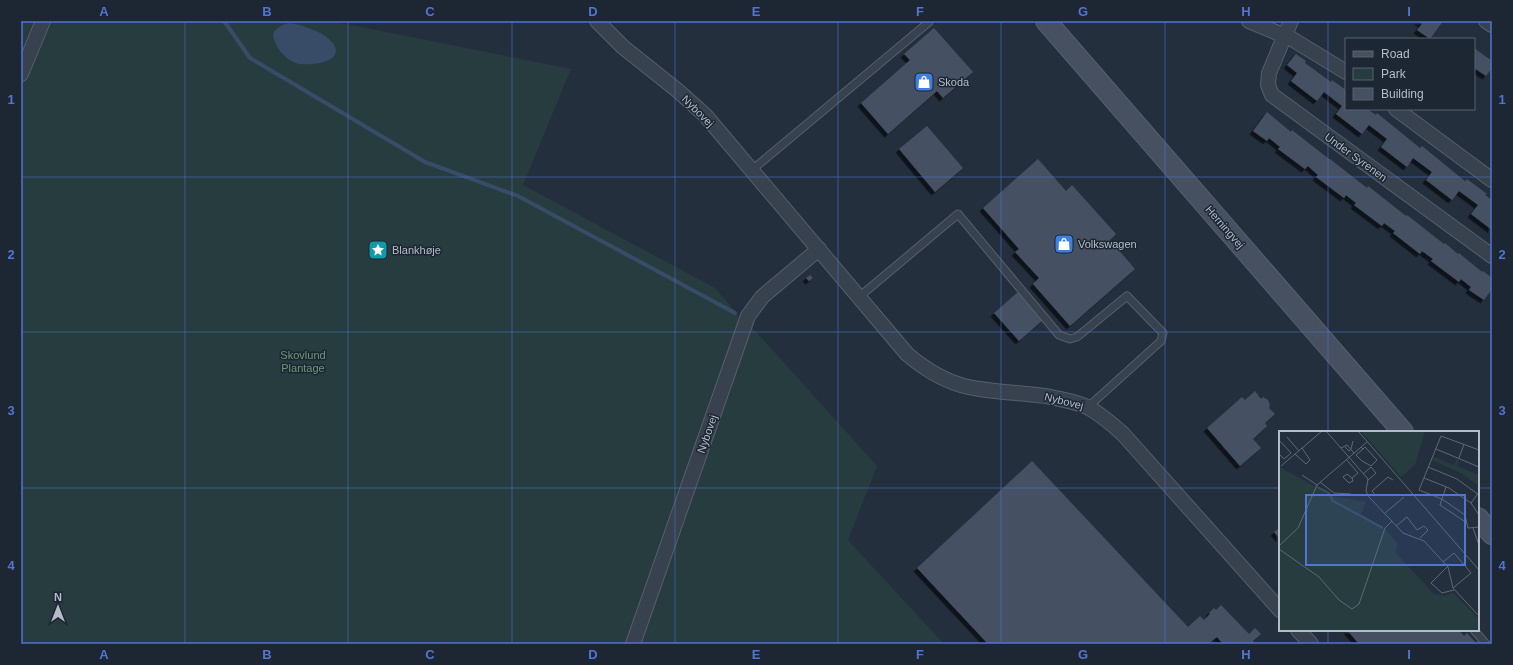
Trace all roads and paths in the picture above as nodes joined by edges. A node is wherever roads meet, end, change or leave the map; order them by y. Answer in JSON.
{"nodes":[{"id":1,"x":44,"y":21,"type":"edge"},
{"id":2,"x":597,"y":21,"type":"edge"},
{"id":3,"x":1046,"y":21,"type":"edge"},
{"id":4,"x":1249,"y":21,"type":"edge"},
{"id":5,"x":1291,"y":21,"type":"edge"},
{"id":6,"x":1486,"y":21,"type":"edge"},
{"id":7,"x":929,"y":22,"type":"edge"},
{"id":8,"x":1492,"y":25,"type":"edge"},
{"id":9,"x":1284,"y":36,"type":"junction"},
{"id":10,"x":1345,"y":71,"type":"edge"},
{"id":11,"x":21,"y":74,"type":"edge"},
{"id":12,"x":1397,"y":110,"type":"edge"},
{"id":13,"x":752,"y":170,"type":"junction"},
{"id":14,"x":1492,"y":180,"type":"edge"},
{"id":15,"x":819,"y":249,"type":"junction"},
{"id":16,"x":1492,"y":256,"type":"edge"},
{"id":17,"x":859,"y":297,"type":"junction"},
{"id":18,"x":1088,"y":407,"type":"junction"},
{"id":19,"x":1403,"y":431,"type":"edge"},
{"id":20,"x":1479,"y":519,"type":"edge"},
{"id":21,"x":1492,"y":534,"type":"edge"},
{"id":22,"x":1279,"y":609,"type":"edge"},
{"id":23,"x":1475,"y":631,"type":"edge"},
{"id":24,"x":633,"y":644,"type":"edge"},
{"id":25,"x":1486,"y":644,"type":"edge"}],
"edges":[{"from":1,"to":11,"type":"street"},
{"from":2,"to":13,"type":"street","name":"Nybovej"},
{"from":3,"to":19,"type":"main road","name":"Herningvej"},
{"from":4,"to":9,"type":"street"},
{"from":5,"to":9,"type":"street","name":"Under Syrenen"},
{"from":6,"to":8,"type":"street"},
{"from":7,"to":13,"type":"lane"},
{"from":9,"to":10,"type":"street"},
{"from":9,"to":16,"type":"street","name":"Under Syrenen"},
{"from":12,"to":14,"type":"street"},
{"from":13,"to":15,"type":"street","name":"Nybovej"},
{"from":15,"to":17,"type":"street","name":"Nybovej"},
{"from":15,"to":24,"type":"street","name":"Nybovej"},
{"from":17,"to":18,"type":"street","name":"Nybovej"},
{"from":17,"to":18,"type":"lane"},
{"from":18,"to":22,"type":"street","name":"Nybovej"},
{"from":20,"to":21,"type":"main road"},
{"from":23,"to":25,"type":"lane"}]}
